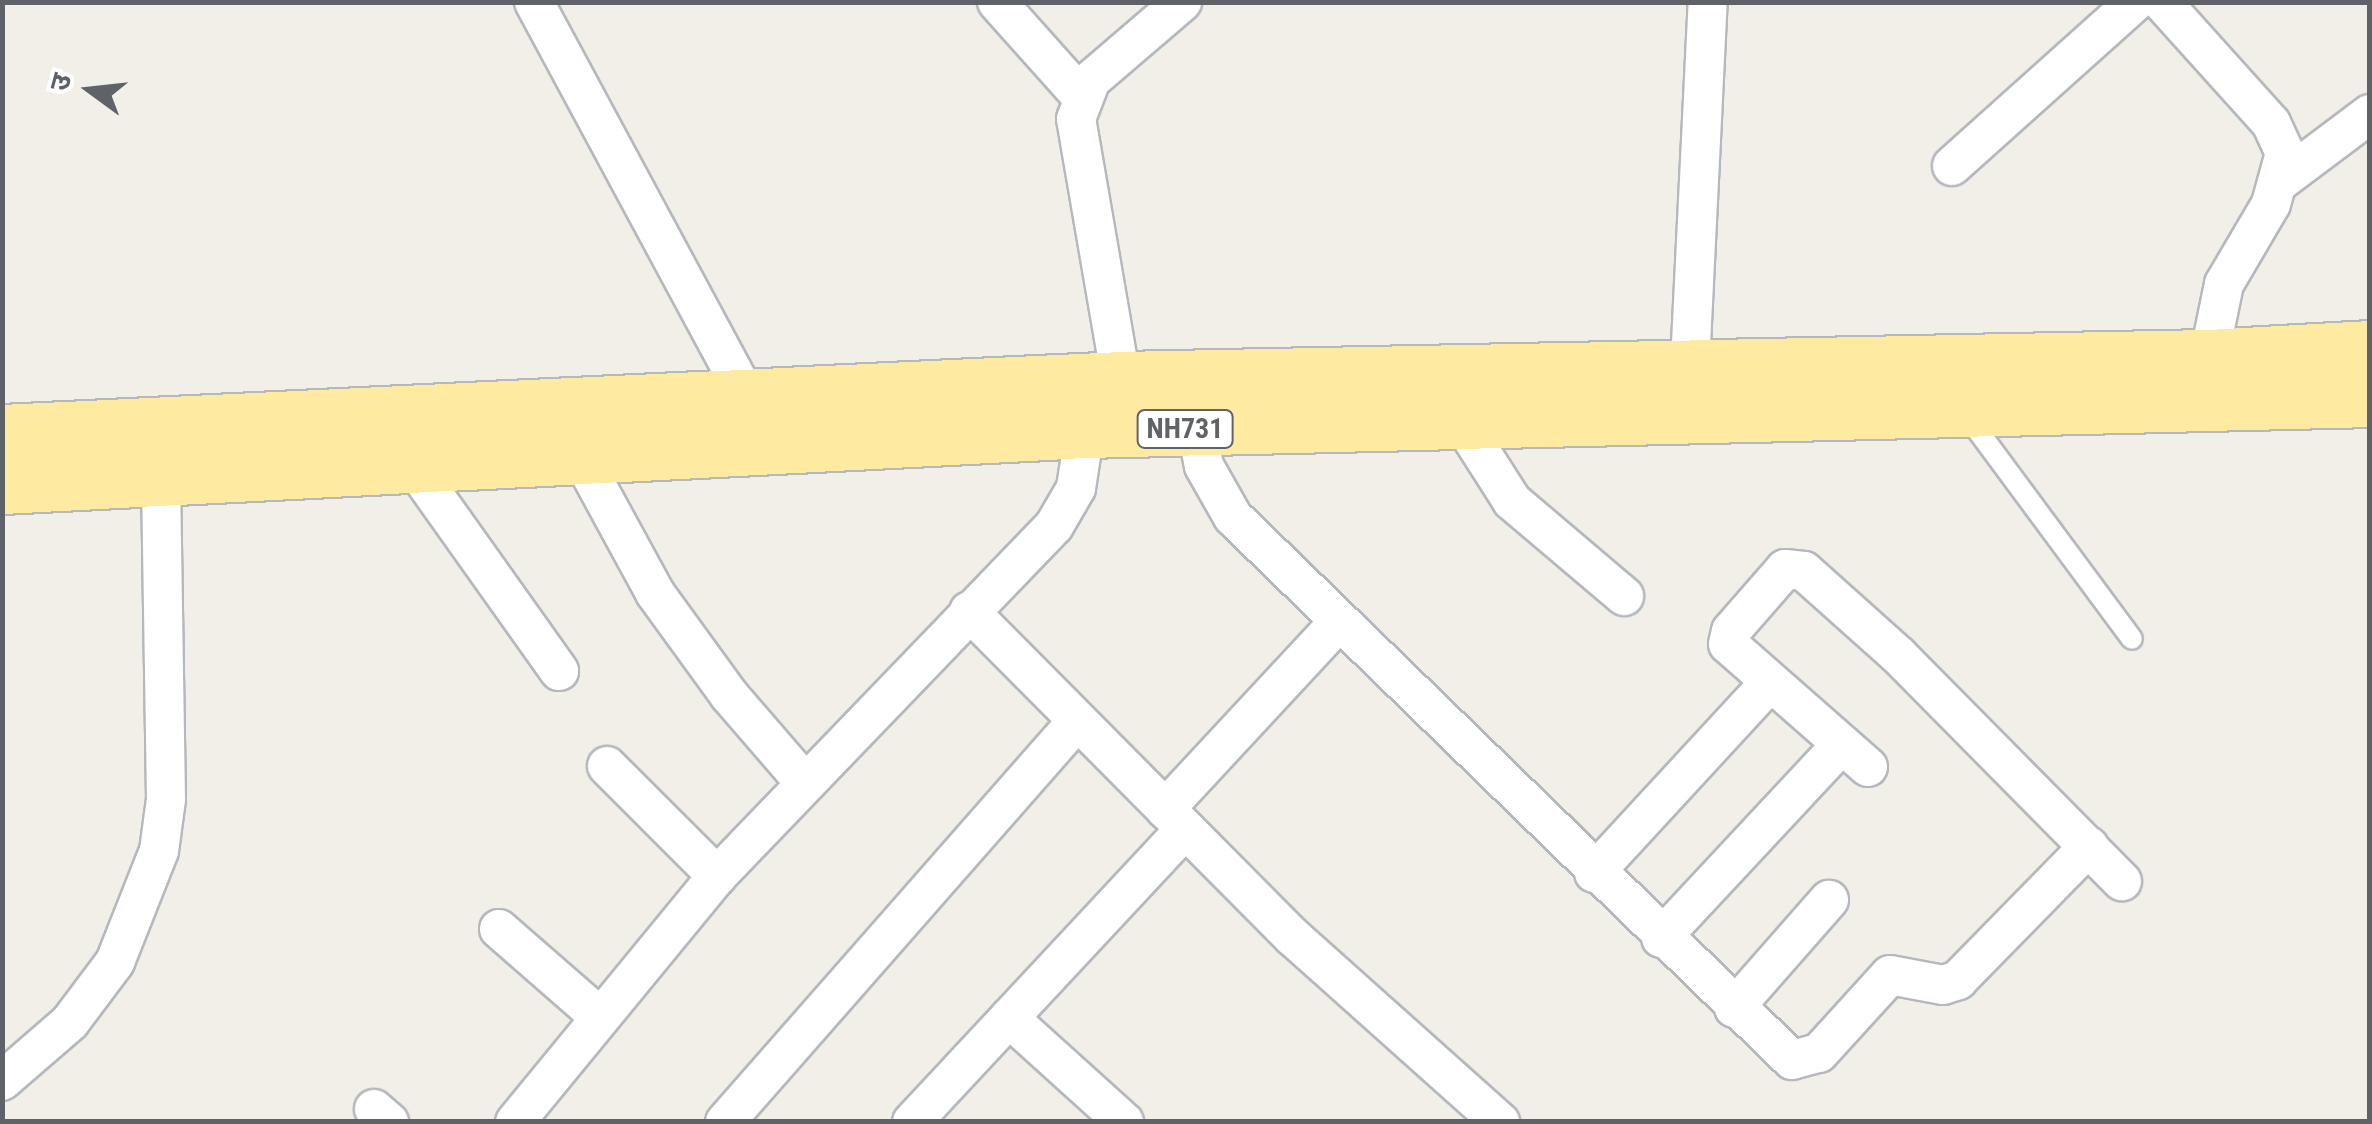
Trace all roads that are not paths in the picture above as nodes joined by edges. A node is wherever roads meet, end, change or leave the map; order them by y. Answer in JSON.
{"nodes":[{"id":1,"x":534,"y":2,"type":"edge"},
{"id":2,"x":997,"y":2,"type":"edge"},
{"id":3,"x":1182,"y":2,"type":"edge"},
{"id":4,"x":1708,"y":2,"type":"edge"},
{"id":5,"x":2135,"y":2,"type":"edge"},
{"id":6,"x":2162,"y":2,"type":"edge"},
{"id":7,"x":1082,"y":98,"type":"junction"},
{"id":8,"x":2370,"y":114,"type":"edge"},
{"id":9,"x":1952,"y":166,"type":"dead end"},
{"id":10,"x":2282,"y":180,"type":"junction"},
{"id":11,"x":2370,"y":348,"type":"edge"},
{"id":12,"x":2209,"y":357,"type":"junction"},
{"id":13,"x":1690,"y":364,"type":"junction"},
{"id":14,"x":1120,"y":379,"type":"junction"},
{"id":15,"x":747,"y":397,"type":"junction"},
{"id":16,"x":2370,"y":399,"type":"edge"},
{"id":17,"x":1191,"y":404,"type":"junction"},
{"id":18,"x":1961,"y":408,"type":"junction"},
{"id":19,"x":1463,"y":424,"type":"junction"},
{"id":20,"x":1085,"y":430,"type":"junction"},
{"id":21,"x":2,"y":432,"type":"edge"},
{"id":22,"x":581,"y":457,"type":"junction"},
{"id":23,"x":412,"y":464,"type":"junction"},
{"id":24,"x":161,"y":478,"type":"junction"},
{"id":25,"x":2,"y":486,"type":"edge"},
{"id":26,"x":1624,"y":596,"type":"dead end"},
{"id":27,"x":969,"y":611,"type":"junction"},
{"id":28,"x":1336,"y":624,"type":"junction"},
{"id":29,"x":2132,"y":639,"type":"dead end"},
{"id":30,"x":559,"y":670,"type":"dead end"},
{"id":31,"x":1770,"y":682,"type":"junction"},
{"id":32,"x":1077,"y":722,"type":"junction"},
{"id":33,"x":606,"y":766,"type":"dead end"},
{"id":34,"x":805,"y":783,"type":"junction"},
{"id":35,"x":1175,"y":819,"type":"junction"},
{"id":36,"x":2088,"y":846,"type":"junction"},
{"id":37,"x":1594,"y":873,"type":"junction"},
{"id":38,"x":717,"y":876,"type":"junction"},
{"id":39,"x":2122,"y":880,"type":"dead end"},
{"id":40,"x":1830,"y":900,"type":"dead end"},
{"id":41,"x":499,"y":929,"type":"dead end"},
{"id":42,"x":1661,"y":938,"type":"junction"},
{"id":43,"x":1734,"y":1008,"type":"junction"},
{"id":44,"x":600,"y":1017,"type":"junction"},
{"id":45,"x":1009,"y":1018,"type":"junction"},
{"id":46,"x":2,"y":1081,"type":"edge"},
{"id":47,"x":514,"y":1122,"type":"edge"},
{"id":48,"x":725,"y":1122,"type":"edge"},
{"id":49,"x":912,"y":1122,"type":"edge"},
{"id":50,"x":1124,"y":1122,"type":"edge"},
{"id":51,"x":1500,"y":1122,"type":"edge"}],
"edges":[{"from":1,"to":15,"type":"street"},
{"from":2,"to":7,"type":"street"},
{"from":3,"to":7,"type":"street"},
{"from":4,"to":13,"type":"street"},
{"from":5,"to":9,"type":"street"},
{"from":6,"to":10,"type":"street"},
{"from":7,"to":14,"type":"street"},
{"from":8,"to":10,"type":"street"},
{"from":10,"to":12,"type":"street"},
{"from":11,"to":12,"type":"highway","number":"NH731"},
{"from":12,"to":13,"type":"highway","number":"NH731"},
{"from":13,"to":17,"type":"highway","number":"NH731"},
{"from":14,"to":15,"type":"highway","number":"NH731"},
{"from":14,"to":17,"type":"highway","number":"NH731"},
{"from":15,"to":21,"type":"highway","number":"NH731"},
{"from":16,"to":18,"type":"highway","number":"NH731"},
{"from":17,"to":19,"type":"highway","number":"NH731"},
{"from":17,"to":20,"type":"highway","number":"NH731"},
{"from":17,"to":28,"type":"street"},
{"from":18,"to":19,"type":"highway","number":"NH731"},
{"from":18,"to":29,"type":"lane"},
{"from":19,"to":26,"type":"street"},
{"from":20,"to":22,"type":"highway","number":"NH731"},
{"from":20,"to":27,"type":"street"},
{"from":22,"to":23,"type":"highway","number":"NH731"},
{"from":22,"to":34,"type":"street"},
{"from":23,"to":24,"type":"highway","number":"NH731"},
{"from":23,"to":30,"type":"street"},
{"from":24,"to":25,"type":"highway","number":"NH731"},
{"from":24,"to":46,"type":"street"},
{"from":27,"to":32,"type":"street"},
{"from":27,"to":34,"type":"street"},
{"from":28,"to":35,"type":"street"},
{"from":28,"to":37,"type":"street"},
{"from":31,"to":36,"type":"street"},
{"from":31,"to":37,"type":"street"},
{"from":31,"to":42,"type":"street"},
{"from":32,"to":35,"type":"street"},
{"from":32,"to":48,"type":"street"},
{"from":33,"to":38,"type":"street"},
{"from":34,"to":38,"type":"street"},
{"from":35,"to":45,"type":"street"},
{"from":35,"to":51,"type":"street"},
{"from":36,"to":39,"type":"street"},
{"from":36,"to":43,"type":"street"},
{"from":37,"to":42,"type":"street"},
{"from":38,"to":44,"type":"street"},
{"from":40,"to":43,"type":"street"},
{"from":41,"to":44,"type":"street"},
{"from":42,"to":43,"type":"street"},
{"from":44,"to":47,"type":"street"},
{"from":45,"to":49,"type":"street"},
{"from":45,"to":50,"type":"street"}]}
